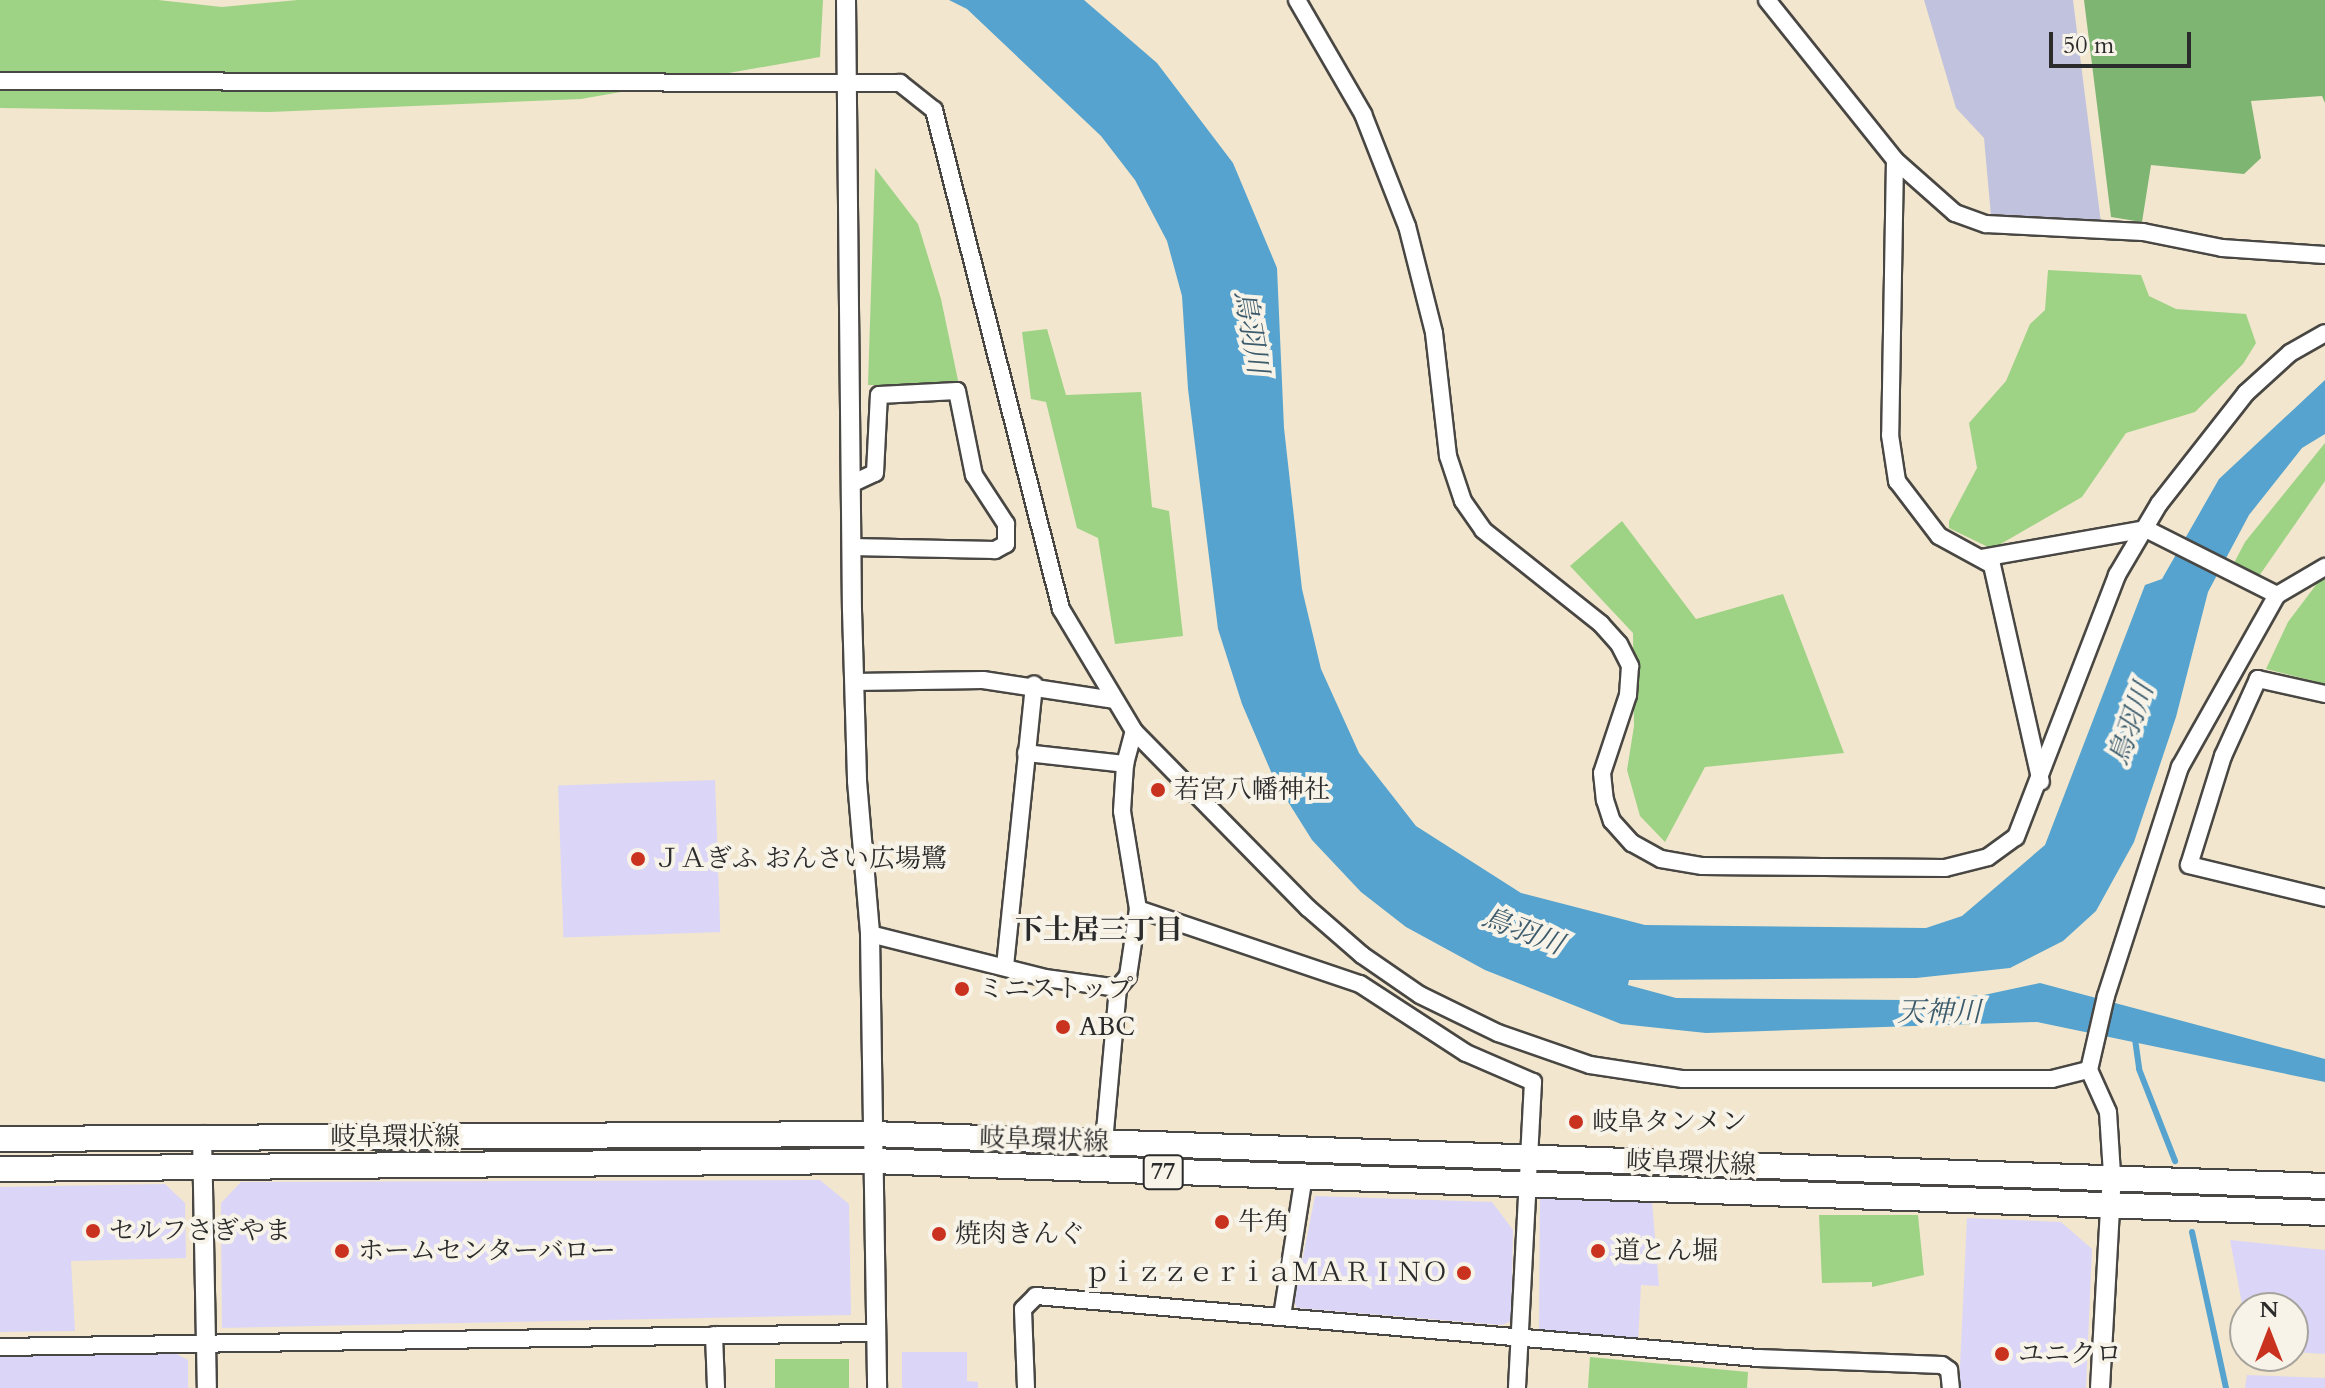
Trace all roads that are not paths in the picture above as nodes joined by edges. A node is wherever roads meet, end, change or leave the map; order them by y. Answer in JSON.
{"nodes":[{"id":1,"x":846,"y":0,"type":"edge"},
{"id":2,"x":1297,"y":0,"type":"edge"},
{"id":3,"x":1767,"y":0,"type":"edge"},
{"id":4,"x":845,"y":74,"type":"junction"},
{"id":5,"x":0,"y":81,"type":"edge"},
{"id":6,"x":1895,"y":160,"type":"junction"},
{"id":7,"x":2325,"y":255,"type":"edge"},
{"id":8,"x":2325,"y":333,"type":"edge"},
{"id":9,"x":851,"y":484,"type":"junction"},
{"id":10,"x":2146,"y":529,"type":"junction"},
{"id":11,"x":851,"y":547,"type":"junction"},
{"id":12,"x":1982,"y":558,"type":"junction"},
{"id":13,"x":2325,"y":567,"type":"edge"},
{"id":14,"x":2270,"y":592,"type":"junction"},
{"id":15,"x":854,"y":682,"type":"junction"},
{"id":16,"x":1034,"y":684,"type":"junction"},
{"id":17,"x":2325,"y":694,"type":"edge"},
{"id":18,"x":1113,"y":700,"type":"junction"},
{"id":19,"x":1134,"y":731,"type":"junction"},
{"id":20,"x":1026,"y":753,"type":"junction"},
{"id":21,"x":1125,"y":764,"type":"junction"},
{"id":22,"x":2041,"y":782,"type":"junction"},
{"id":23,"x":2325,"y":898,"type":"edge"},
{"id":24,"x":1138,"y":909,"type":"junction"},
{"id":25,"x":870,"y":934,"type":"junction"},
{"id":26,"x":1005,"y":966,"type":"junction"},
{"id":27,"x":1118,"y":988,"type":"junction"},
{"id":28,"x":2089,"y":1070,"type":"junction"},
{"id":29,"x":872,"y":1134,"type":"junction"},
{"id":30,"x":202,"y":1135,"type":"junction"},
{"id":31,"x":0,"y":1139,"type":"edge"},
{"id":32,"x":1104,"y":1142,"type":"junction"},
{"id":33,"x":1531,"y":1158,"type":"junction"},
{"id":34,"x":872,"y":1161,"type":"junction"},
{"id":35,"x":203,"y":1166,"type":"junction"},
{"id":36,"x":0,"y":1169,"type":"edge"},
{"id":37,"x":2112,"y":1174,"type":"junction"},
{"id":38,"x":1304,"y":1176,"type":"junction"},
{"id":39,"x":1530,"y":1186,"type":"junction"},
{"id":40,"x":2325,"y":1186,"type":"edge"},
{"id":41,"x":2111,"y":1202,"type":"junction"},
{"id":42,"x":2325,"y":1213,"type":"edge"},
{"id":43,"x":1282,"y":1316,"type":"junction"},
{"id":44,"x":876,"y":1333,"type":"junction"},
{"id":45,"x":714,"y":1335,"type":"junction"},
{"id":46,"x":1521,"y":1337,"type":"junction"},
{"id":47,"x":206,"y":1344,"type":"junction"},
{"id":48,"x":0,"y":1347,"type":"edge"},
{"id":49,"x":207,"y":1388,"type":"edge"},
{"id":50,"x":716,"y":1388,"type":"edge"},
{"id":51,"x":877,"y":1388,"type":"edge"},
{"id":52,"x":1026,"y":1388,"type":"edge"},
{"id":53,"x":1517,"y":1388,"type":"edge"},
{"id":54,"x":1951,"y":1388,"type":"edge"},
{"id":55,"x":2100,"y":1388,"type":"edge"}],
"edges":[{"from":1,"to":4,"type":"street"},
{"from":2,"to":22,"type":"street"},
{"from":3,"to":6,"type":"street"},
{"from":4,"to":5,"type":"street"},
{"from":4,"to":9,"type":"street"},
{"from":4,"to":18,"type":"street"},
{"from":6,"to":7,"type":"street"},
{"from":6,"to":12,"type":"street"},
{"from":8,"to":10,"type":"street"},
{"from":9,"to":11,"type":"street"},
{"from":9,"to":11,"type":"street"},
{"from":10,"to":12,"type":"street"},
{"from":10,"to":14,"type":"street"},
{"from":10,"to":22,"type":"street"},
{"from":11,"to":15,"type":"street"},
{"from":12,"to":22,"type":"street"},
{"from":13,"to":14,"type":"street"},
{"from":14,"to":28,"type":"street"},
{"from":15,"to":16,"type":"street"},
{"from":15,"to":25,"type":"street"},
{"from":16,"to":18,"type":"street"},
{"from":16,"to":20,"type":"street"},
{"from":17,"to":23,"type":"street"},
{"from":18,"to":19,"type":"street"},
{"from":19,"to":21,"type":"street"},
{"from":19,"to":28,"type":"street"},
{"from":20,"to":21,"type":"street"},
{"from":20,"to":26,"type":"street"},
{"from":21,"to":24,"type":"street"},
{"from":24,"to":27,"type":"street"},
{"from":24,"to":33,"type":"street"},
{"from":25,"to":26,"type":"street"},
{"from":25,"to":29,"type":"street"},
{"from":26,"to":27,"type":"street"},
{"from":27,"to":32,"type":"street"},
{"from":28,"to":37,"type":"street"},
{"from":29,"to":30,"type":"main road","name":"岐阜環状線","number":"77"},
{"from":29,"to":32,"type":"main road","name":"岐阜環状線","number":"77"},
{"from":29,"to":34,"type":"street"},
{"from":30,"to":31,"type":"main road","name":"岐阜環状線","number":"77"},
{"from":30,"to":35,"type":"street"},
{"from":32,"to":33,"type":"main road","name":"岐阜環状線","number":"77"},
{"from":33,"to":37,"type":"main road","name":"岐阜環状線","number":"77"},
{"from":33,"to":39,"type":"street"},
{"from":34,"to":35,"type":"main road","name":"岐阜環状線","number":"77"},
{"from":34,"to":38,"type":"main road","name":"岐阜環状線","number":"77"},
{"from":34,"to":44,"type":"street"},
{"from":35,"to":36,"type":"main road","name":"岐阜環状線","number":"77"},
{"from":35,"to":47,"type":"street"},
{"from":37,"to":40,"type":"main road","name":"岐阜環状線","number":"77"},
{"from":37,"to":41,"type":"street"},
{"from":38,"to":39,"type":"main road","name":"岐阜環状線","number":"77"},
{"from":38,"to":43,"type":"street"},
{"from":39,"to":41,"type":"main road","name":"岐阜環状線","number":"77"},
{"from":39,"to":46,"type":"street"},
{"from":41,"to":42,"type":"main road","name":"岐阜環状線","number":"77"},
{"from":41,"to":55,"type":"street"},
{"from":43,"to":46,"type":"street"},
{"from":43,"to":52,"type":"street"},
{"from":44,"to":45,"type":"street"},
{"from":44,"to":51,"type":"street"},
{"from":45,"to":47,"type":"street"},
{"from":45,"to":50,"type":"street"},
{"from":46,"to":53,"type":"street"},
{"from":46,"to":54,"type":"street"},
{"from":47,"to":48,"type":"street"},
{"from":47,"to":49,"type":"street"}]}
